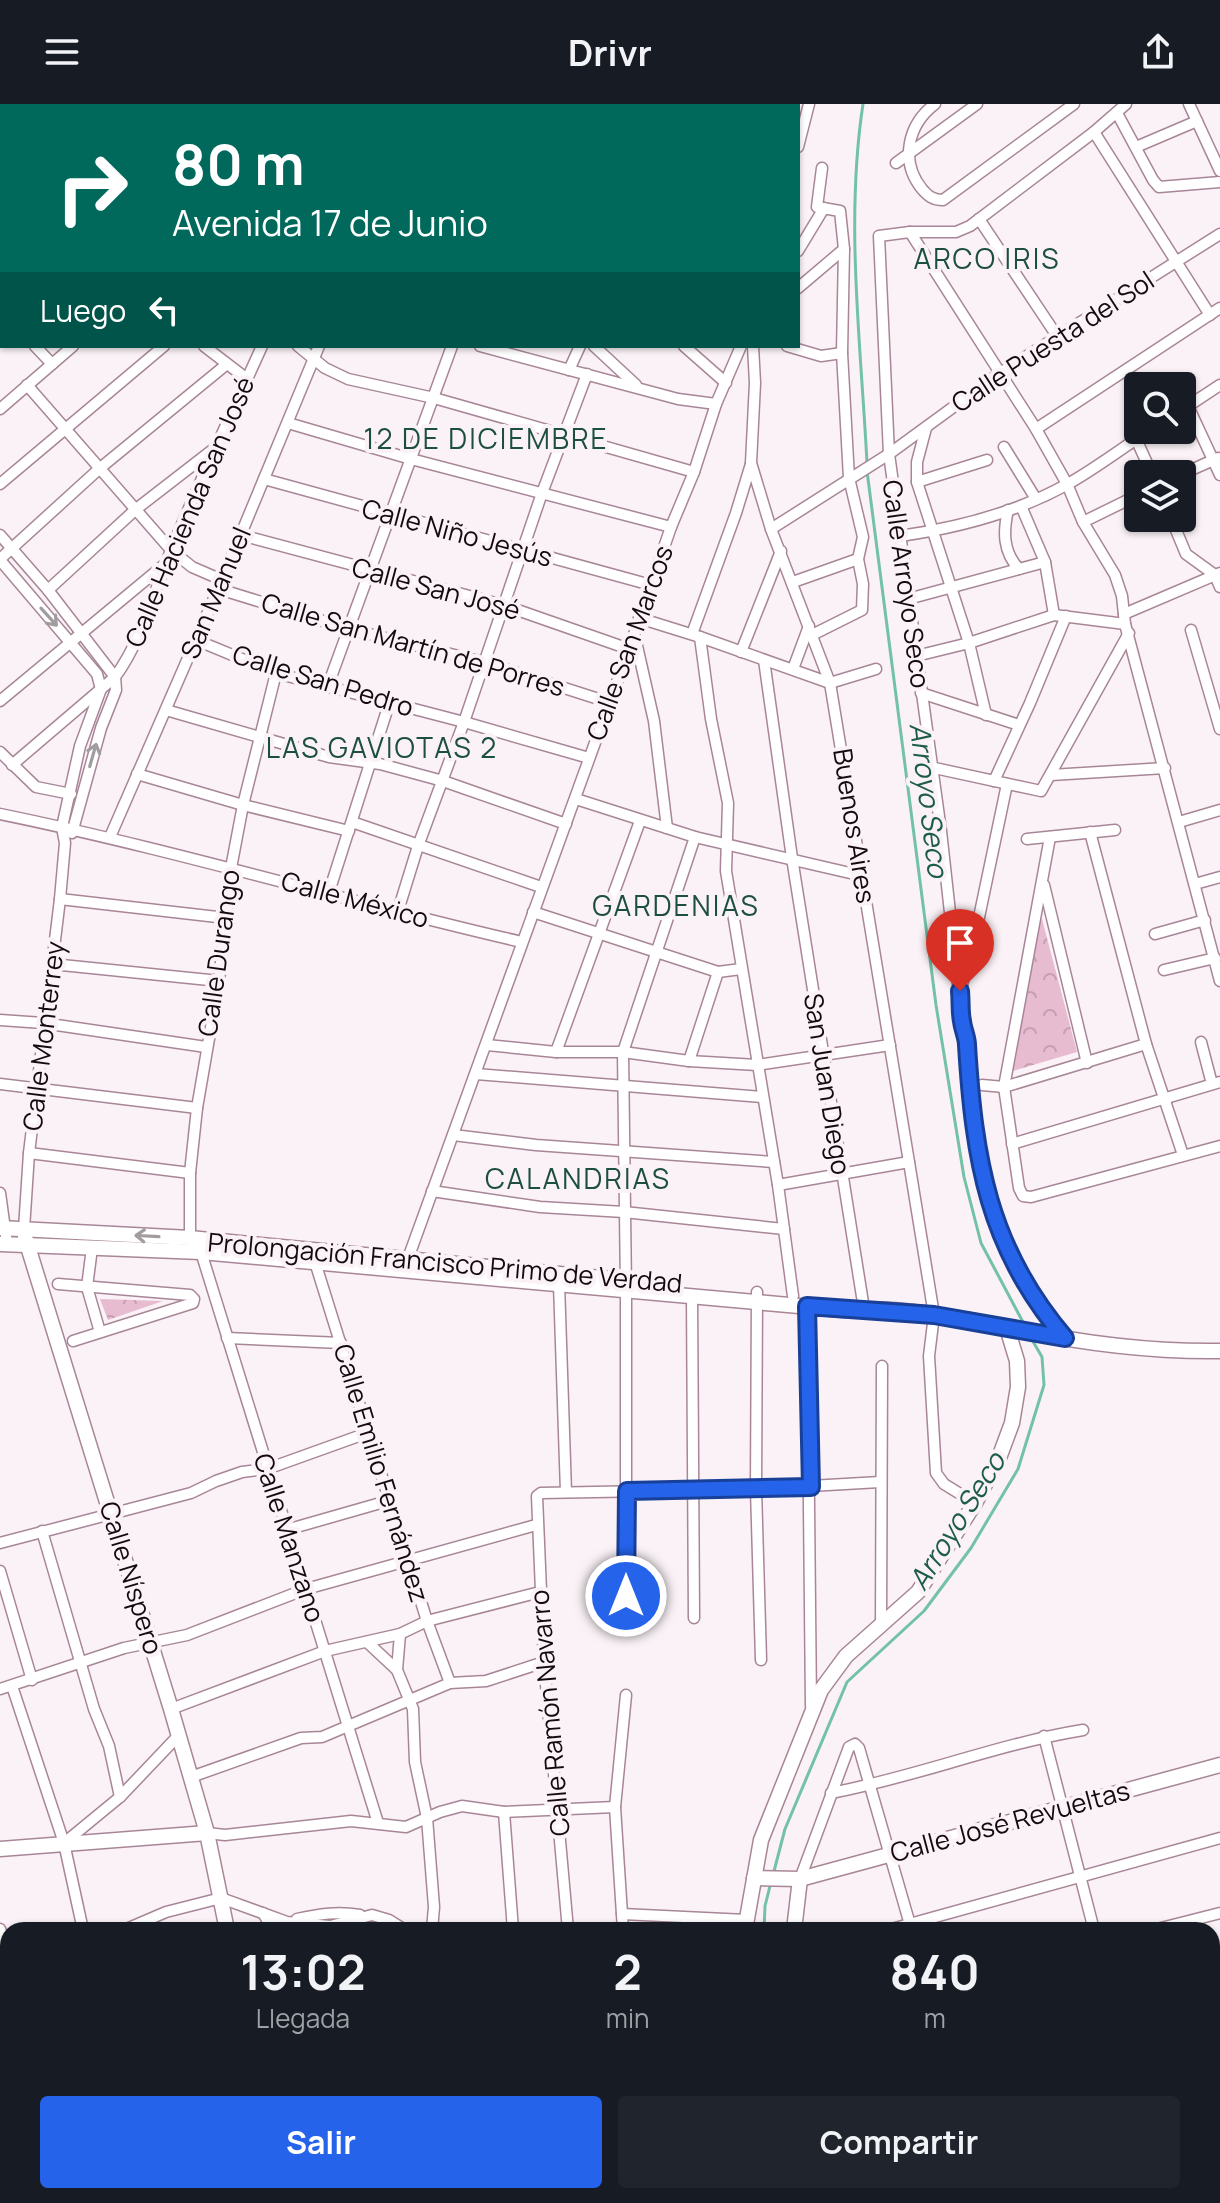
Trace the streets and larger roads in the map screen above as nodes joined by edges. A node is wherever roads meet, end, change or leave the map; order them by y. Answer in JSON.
{"nodes":[{"id":1,"x":809,"y":104,"type":"edge"},
{"id":2,"x":935,"y":104,"type":"edge"},
{"id":3,"x":977,"y":104,"type":"edge"},
{"id":4,"x":1126,"y":104,"type":"edge"},
{"id":5,"x":1189,"y":104,"type":"edge"},
{"id":6,"x":1069,"y":106,"type":"edge"},
{"id":7,"x":1117,"y":113,"type":"junction"},
{"id":8,"x":1197,"y":121,"type":"junction"},
{"id":9,"x":1094,"y":132,"type":"junction"},
{"id":10,"x":800,"y":139,"type":"edge"},
{"id":11,"x":1136,"y":147,"type":"junction"},
{"id":12,"x":907,"y":157,"type":"junction"},
{"id":13,"x":896,"y":163,"type":"dead end"},
{"id":14,"x":822,"y":168,"type":"dead end"},
{"id":15,"x":1220,"y":171,"type":"edge"},
{"id":16,"x":1220,"y":182,"type":"edge"},
{"id":17,"x":820,"y":208,"type":"junction"},
{"id":18,"x":979,"y":219,"type":"junction"},
{"id":19,"x":910,"y":232,"type":"junction"},
{"id":20,"x":1220,"y":234,"type":"edge"},
{"id":21,"x":800,"y":247,"type":"edge"},
{"id":22,"x":844,"y":249,"type":"junction"},
{"id":23,"x":1176,"y":263,"type":"junction"},
{"id":24,"x":800,"y":286,"type":"edge"},
{"id":25,"x":1220,"y":308,"type":"edge"},
{"id":26,"x":1210,"y":315,"type":"junction"},
{"id":27,"x":1057,"y":336,"type":"junction"},
{"id":28,"x":37,"y":348,"type":"edge"},
{"id":29,"x":71,"y":348,"type":"edge"},
{"id":30,"x":162,"y":348,"type":"edge"},
{"id":31,"x":207,"y":348,"type":"edge"},
{"id":32,"x":261,"y":348,"type":"edge"},
{"id":33,"x":300,"y":348,"type":"edge"},
{"id":34,"x":318,"y":348,"type":"edge"},
{"id":35,"x":451,"y":348,"type":"edge"},
{"id":36,"x":488,"y":348,"type":"edge"},
{"id":37,"x":504,"y":348,"type":"edge"},
{"id":38,"x":579,"y":348,"type":"edge"},
{"id":39,"x":596,"y":348,"type":"edge"},
{"id":40,"x":686,"y":348,"type":"edge"},
{"id":41,"x":740,"y":348,"type":"edge"},
{"id":42,"x":753,"y":348,"type":"edge"},
{"id":43,"x":794,"y":348,"type":"edge"},
{"id":44,"x":842,"y":353,"type":"junction"},
{"id":45,"x":511,"y":354,"type":"junction"},
{"id":46,"x":313,"y":359,"type":"junction"},
{"id":47,"x":52,"y":364,"type":"junction"},
{"id":48,"x":227,"y":364,"type":"junction"},
{"id":49,"x":569,"y":370,"type":"junction"},
{"id":50,"x":1000,"y":373,"type":"junction"},
{"id":51,"x":587,"y":374,"type":"junction"},
{"id":52,"x":247,"y":379,"type":"junction"},
{"id":53,"x":726,"y":383,"type":"junction"},
{"id":54,"x":27,"y":385,"type":"junction"},
{"id":55,"x":1220,"y":385,"type":"edge"},
{"id":56,"x":639,"y":388,"type":"junction"},
{"id":57,"x":434,"y":398,"type":"junction"},
{"id":58,"x":1196,"y":401,"type":"edge"},
{"id":59,"x":716,"y":404,"type":"junction"},
{"id":60,"x":1,"y":408,"type":"edge"},
{"id":61,"x":288,"y":423,"type":"junction"},
{"id":62,"x":927,"y":426,"type":"junction"},
{"id":63,"x":1196,"y":426,"type":"edge"},
{"id":64,"x":64,"y":428,"type":"junction"},
{"id":65,"x":1036,"y":429,"type":"junction"},
{"id":66,"x":563,"y":436,"type":"junction"},
{"id":67,"x":1128,"y":444,"type":"edge"},
{"id":68,"x":217,"y":446,"type":"junction"},
{"id":69,"x":1004,"y":447,"type":"dead end"},
{"id":70,"x":886,"y":456,"type":"junction"},
{"id":71,"x":411,"y":459,"type":"junction"},
{"id":72,"x":1217,"y":459,"type":"edge"},
{"id":73,"x":987,"y":460,"type":"dead end"},
{"id":74,"x":751,"y":463,"type":"junction"},
{"id":75,"x":1196,"y":468,"type":"edge"},
{"id":76,"x":99,"y":469,"type":"junction"},
{"id":77,"x":694,"y":472,"type":"junction"},
{"id":78,"x":854,"y":475,"type":"junction"},
{"id":79,"x":1220,"y":475,"type":"edge"},
{"id":80,"x":264,"y":479,"type":"junction"},
{"id":81,"x":917,"y":482,"type":"junction"},
{"id":82,"x":0,"y":484,"type":"edge"},
{"id":83,"x":1067,"y":484,"type":"junction"},
{"id":84,"x":542,"y":493,"type":"junction"},
{"id":85,"x":1036,"y":499,"type":"junction"},
{"id":86,"x":1124,"y":502,"type":"edge"},
{"id":87,"x":1021,"y":506,"type":"junction"},
{"id":88,"x":135,"y":510,"type":"junction"},
{"id":89,"x":1008,"y":510,"type":"junction"},
{"id":90,"x":391,"y":515,"type":"junction"},
{"id":91,"x":1083,"y":522,"type":"junction"},
{"id":92,"x":671,"y":527,"type":"junction"},
{"id":93,"x":771,"y":529,"type":"junction"},
{"id":94,"x":932,"y":531,"type":"junction"},
{"id":95,"x":1177,"y":532,"type":"edge"},
{"id":96,"x":0,"y":535,"type":"edge"},
{"id":97,"x":241,"y":535,"type":"junction"},
{"id":98,"x":900,"y":536,"type":"junction"},
{"id":99,"x":11,"y":548,"type":"junction"},
{"id":100,"x":171,"y":550,"type":"junction"},
{"id":101,"x":522,"y":551,"type":"junction"},
{"id":102,"x":781,"y":551,"type":"junction"},
{"id":103,"x":0,"y":559,"type":"edge"},
{"id":104,"x":858,"y":559,"type":"junction"},
{"id":105,"x":1045,"y":562,"type":"junction"},
{"id":106,"x":166,"y":564,"type":"junction"},
{"id":107,"x":1019,"y":569,"type":"junction"},
{"id":108,"x":372,"y":572,"type":"junction"},
{"id":109,"x":1217,"y":574,"type":"edge"},
{"id":110,"x":793,"y":582,"type":"junction"},
{"id":111,"x":220,"y":584,"type":"junction"},
{"id":112,"x":651,"y":585,"type":"junction"},
{"id":113,"x":1220,"y":587,"type":"edge"},
{"id":114,"x":951,"y":588,"type":"junction"},
{"id":115,"x":48,"y":590,"type":"junction"},
{"id":116,"x":908,"y":599,"type":"junction"},
{"id":117,"x":503,"y":605,"type":"junction"},
{"id":118,"x":1054,"y":615,"type":"junction"},
{"id":119,"x":1066,"y":616,"type":"junction"},
{"id":120,"x":639,"y":618,"type":"junction"},
{"id":121,"x":1126,"y":624,"type":"junction"},
{"id":122,"x":349,"y":629,"type":"junction"},
{"id":123,"x":1191,"y":630,"type":"dead end"},
{"id":124,"x":81,"y":631,"type":"junction"},
{"id":125,"x":811,"y":631,"type":"junction"},
{"id":126,"x":634,"y":635,"type":"junction"},
{"id":127,"x":696,"y":636,"type":"junction"},
{"id":128,"x":196,"y":640,"type":"junction"},
{"id":129,"x":70,"y":641,"type":"junction"},
{"id":130,"x":969,"y":643,"type":"junction"},
{"id":131,"x":629,"y":649,"type":"junction"},
{"id":132,"x":741,"y":652,"type":"junction"},
{"id":133,"x":916,"y":656,"type":"junction"},
{"id":134,"x":764,"y":660,"type":"junction"},
{"id":135,"x":483,"y":662,"type":"junction"},
{"id":136,"x":793,"y":669,"type":"junction"},
{"id":137,"x":876,"y":669,"type":"dead end"},
{"id":138,"x":276,"y":673,"type":"junction"},
{"id":139,"x":115,"y":677,"type":"junction"},
{"id":140,"x":830,"y":683,"type":"junction"},
{"id":141,"x":327,"y":688,"type":"junction"},
{"id":142,"x":101,"y":689,"type":"junction"},
{"id":143,"x":921,"y":693,"type":"junction"},
{"id":144,"x":0,"y":701,"type":"edge"},
{"id":145,"x":608,"y":702,"type":"junction"},
{"id":146,"x":389,"y":704,"type":"junction"},
{"id":147,"x":166,"y":710,"type":"junction"},
{"id":148,"x":986,"y":715,"type":"junction"},
{"id":149,"x":464,"y":722,"type":"junction"},
{"id":150,"x":1019,"y":725,"type":"junction"},
{"id":151,"x":1220,"y":729,"type":"edge"},
{"id":152,"x":258,"y":738,"type":"junction"},
{"id":153,"x":0,"y":752,"type":"edge"},
{"id":154,"x":589,"y":758,"type":"junction"},
{"id":155,"x":369,"y":763,"type":"junction"},
{"id":156,"x":12,"y":765,"type":"junction"},
{"id":157,"x":930,"y":767,"type":"junction"},
{"id":158,"x":1165,"y":768,"type":"junction"},
{"id":159,"x":137,"y":774,"type":"junction"},
{"id":160,"x":1051,"y":775,"type":"junction"},
{"id":161,"x":443,"y":781,"type":"junction"},
{"id":162,"x":994,"y":781,"type":"junction"},
{"id":163,"x":1007,"y":784,"type":"junction"},
{"id":164,"x":67,"y":794,"type":"junction"},
{"id":165,"x":81,"y":795,"type":"junction"},
{"id":166,"x":576,"y":799,"type":"junction"},
{"id":167,"x":243,"y":805,"type":"junction"},
{"id":168,"x":1220,"y":810,"type":"edge"},
{"id":169,"x":0,"y":814,"type":"edge"},
{"id":170,"x":640,"y":821,"type":"junction"},
{"id":171,"x":1179,"y":822,"type":"junction"},
{"id":172,"x":566,"y":824,"type":"junction"},
{"id":173,"x":351,"y":826,"type":"junction"},
{"id":174,"x":62,"y":827,"type":"junction"},
{"id":175,"x":667,"y":828,"type":"junction"},
{"id":176,"x":73,"y":830,"type":"junction"},
{"id":177,"x":1115,"y":830,"type":"dead end"},
{"id":178,"x":1090,"y":832,"type":"junction"},
{"id":179,"x":110,"y":837,"type":"junction"},
{"id":180,"x":695,"y":837,"type":"junction"},
{"id":181,"x":1050,"y":837,"type":"junction"},
{"id":182,"x":1027,"y":839,"type":"dead end"},
{"id":183,"x":65,"y":843,"type":"junction"},
{"id":184,"x":726,"y":844,"type":"junction"},
{"id":185,"x":418,"y":846,"type":"junction"},
{"id":186,"x":792,"y":858,"type":"junction"},
{"id":187,"x":231,"y":868,"type":"junction"},
{"id":188,"x":863,"y":876,"type":"junction"},
{"id":189,"x":1220,"y":877,"type":"edge"},
{"id":190,"x":1042,"y":879,"type":"junction"},
{"id":191,"x":1195,"y":884,"type":"junction"},
{"id":192,"x":541,"y":887,"type":"junction"},
{"id":193,"x":329,"y":892,"type":"junction"},
{"id":194,"x":60,"y":899,"type":"junction"},
{"id":195,"x":533,"y":912,"type":"junction"},
{"id":196,"x":397,"y":914,"type":"junction"},
{"id":197,"x":226,"y":918,"type":"junction"},
{"id":198,"x":1205,"y":920,"type":"junction"},
{"id":199,"x":598,"y":932,"type":"junction"},
{"id":200,"x":1155,"y":934,"type":"dead end"},
{"id":201,"x":522,"y":942,"type":"junction"},
{"id":202,"x":1216,"y":951,"type":"edge"},
{"id":203,"x":657,"y":953,"type":"junction"},
{"id":204,"x":52,"y":964,"type":"junction"},
{"id":205,"x":741,"y":969,"type":"junction"},
{"id":206,"x":1164,"y":970,"type":"dead end"},
{"id":207,"x":718,"y":972,"type":"junction"},
{"id":208,"x":219,"y":981,"type":"junction"},
{"id":209,"x":1220,"y":981,"type":"edge"},
{"id":210,"x":960,"y":991,"type":"junction"},
{"id":211,"x":0,"y":1020,"type":"edge"},
{"id":212,"x":43,"y":1023,"type":"junction"},
{"id":213,"x":1201,"y":1042,"type":"dead end"},
{"id":214,"x":1146,"y":1044,"type":"junction"},
{"id":215,"x":487,"y":1045,"type":"junction"},
{"id":216,"x":890,"y":1045,"type":"junction"},
{"id":217,"x":206,"y":1047,"type":"junction"},
{"id":218,"x":556,"y":1052,"type":"junction"},
{"id":219,"x":623,"y":1052,"type":"junction"},
{"id":220,"x":822,"y":1055,"type":"junction"},
{"id":221,"x":689,"y":1061,"type":"junction"},
{"id":222,"x":1087,"y":1063,"type":"junction"},
{"id":223,"x":757,"y":1065,"type":"junction"},
{"id":224,"x":476,"y":1074,"type":"junction"},
{"id":225,"x":1216,"y":1083,"type":"edge"},
{"id":226,"x":0,"y":1084,"type":"edge"},
{"id":227,"x":982,"y":1085,"type":"dead end"},
{"id":228,"x":623,"y":1086,"type":"junction"},
{"id":229,"x":39,"y":1087,"type":"junction"},
{"id":230,"x":1004,"y":1087,"type":"junction"},
{"id":231,"x":762,"y":1097,"type":"junction"},
{"id":232,"x":1165,"y":1099,"type":"junction"},
{"id":233,"x":197,"y":1108,"type":"junction"},
{"id":234,"x":453,"y":1135,"type":"junction"},
{"id":235,"x":1012,"y":1144,"type":"junction"},
{"id":236,"x":1220,"y":1146,"type":"edge"},
{"id":237,"x":625,"y":1150,"type":"junction"},
{"id":238,"x":29,"y":1153,"type":"junction"},
{"id":239,"x":1183,"y":1155,"type":"junction"},
{"id":240,"x":774,"y":1162,"type":"junction"},
{"id":241,"x":909,"y":1162,"type":"junction"},
{"id":242,"x":190,"y":1173,"type":"junction"},
{"id":243,"x":842,"y":1175,"type":"junction"},
{"id":244,"x":778,"y":1185,"type":"junction"},
{"id":245,"x":432,"y":1191,"type":"junction"},
{"id":246,"x":0,"y":1193,"type":"edge"},
{"id":247,"x":624,"y":1212,"type":"junction"},
{"id":248,"x":24,"y":1229,"type":"junction"},
{"id":249,"x":784,"y":1229,"type":"junction"},
{"id":250,"x":3,"y":1236,"type":"edge"},
{"id":251,"x":190,"y":1238,"type":"junction"},
{"id":252,"x":25,"y":1244,"type":"junction"},
{"id":253,"x":92,"y":1248,"type":"junction"},
{"id":254,"x":201,"y":1252,"type":"junction"},
{"id":255,"x":315,"y":1262,"type":"junction"},
{"id":256,"x":407,"y":1264,"type":"junction"},
{"id":257,"x":58,"y":1284,"type":"dead end"},
{"id":258,"x":559,"y":1284,"type":"junction"},
{"id":259,"x":626,"y":1285,"type":"junction"},
{"id":260,"x":87,"y":1287,"type":"junction"},
{"id":261,"x":692,"y":1295,"type":"junction"},
{"id":262,"x":793,"y":1296,"type":"junction"},
{"id":263,"x":756,"y":1297,"type":"junction"},
{"id":264,"x":807,"y":1306,"type":"junction"},
{"id":265,"x":864,"y":1309,"type":"junction"},
{"id":266,"x":934,"y":1315,"type":"junction"},
{"id":267,"x":1010,"y":1329,"type":"junction"},
{"id":268,"x":100,"y":1332,"type":"junction"},
{"id":269,"x":1058,"y":1337,"type":"junction"},
{"id":270,"x":227,"y":1338,"type":"junction"},
{"id":271,"x":73,"y":1341,"type":"dead end"},
{"id":272,"x":341,"y":1343,"type":"junction"},
{"id":273,"x":1220,"y":1351,"type":"edge"},
{"id":274,"x":882,"y":1366,"type":"dead end"},
{"id":275,"x":370,"y":1432,"type":"junction"},
{"id":276,"x":267,"y":1469,"type":"junction"},
{"id":277,"x":880,"y":1482,"type":"junction"},
{"id":278,"x":811,"y":1487,"type":"junction"},
{"id":279,"x":756,"y":1489,"type":"junction"},
{"id":280,"x":692,"y":1490,"type":"junction"},
{"id":281,"x":627,"y":1491,"type":"junction"},
{"id":282,"x":566,"y":1492,"type":"junction"},
{"id":283,"x":391,"y":1500,"type":"junction"},
{"id":284,"x":975,"y":1503,"type":"junction"},
{"id":285,"x":111,"y":1515,"type":"junction"},
{"id":286,"x":536,"y":1525,"type":"junction"},
{"id":287,"x":286,"y":1530,"type":"junction"},
{"id":288,"x":42,"y":1531,"type":"junction"},
{"id":289,"x":0,"y":1543,"type":"edge"},
{"id":290,"x":410,"y":1559,"type":"junction"},
{"id":291,"x":0,"y":1571,"type":"edge"},
{"id":292,"x":306,"y":1589,"type":"junction"},
{"id":293,"x":540,"y":1592,"type":"junction"},
{"id":294,"x":694,"y":1618,"type":"dead end"},
{"id":295,"x":427,"y":1621,"type":"junction"},
{"id":296,"x":626,"y":1622,"type":"dead end"},
{"id":297,"x":881,"y":1626,"type":"junction"},
{"id":298,"x":400,"y":1634,"type":"junction"},
{"id":299,"x":367,"y":1642,"type":"junction"},
{"id":300,"x":152,"y":1644,"type":"junction"},
{"id":301,"x":325,"y":1651,"type":"junction"},
{"id":302,"x":761,"y":1660,"type":"dead end"},
{"id":303,"x":544,"y":1662,"type":"junction"},
{"id":304,"x":80,"y":1663,"type":"junction"},
{"id":305,"x":397,"y":1670,"type":"junction"},
{"id":306,"x":32,"y":1680,"type":"junction"},
{"id":307,"x":450,"y":1683,"type":"junction"},
{"id":308,"x":12,"y":1686,"type":"junction"},
{"id":309,"x":0,"y":1689,"type":"edge"},
{"id":310,"x":626,"y":1695,"type":"dead end"},
{"id":311,"x":411,"y":1701,"type":"junction"},
{"id":312,"x":171,"y":1709,"type":"junction"},
{"id":313,"x":811,"y":1716,"type":"junction"},
{"id":314,"x":348,"y":1727,"type":"junction"},
{"id":315,"x":1083,"y":1730,"type":"dead end"},
{"id":316,"x":179,"y":1735,"type":"junction"},
{"id":317,"x":1044,"y":1736,"type":"junction"},
{"id":318,"x":1220,"y":1765,"type":"edge"},
{"id":319,"x":191,"y":1777,"type":"junction"},
{"id":320,"x":872,"y":1786,"type":"junction"},
{"id":321,"x":831,"y":1793,"type":"junction"},
{"id":322,"x":120,"y":1797,"type":"junction"},
{"id":323,"x":615,"y":1807,"type":"junction"},
{"id":324,"x":559,"y":1808,"type":"junction"},
{"id":325,"x":1062,"y":1808,"type":"junction"},
{"id":326,"x":504,"y":1812,"type":"junction"},
{"id":327,"x":427,"y":1818,"type":"junction"},
{"id":328,"x":378,"y":1823,"type":"junction"},
{"id":329,"x":207,"y":1833,"type":"junction"},
{"id":330,"x":1220,"y":1838,"type":"edge"},
{"id":331,"x":64,"y":1843,"type":"junction"},
{"id":332,"x":0,"y":1849,"type":"edge"},
{"id":333,"x":891,"y":1855,"type":"junction"},
{"id":334,"x":1079,"y":1877,"type":"junction"},
{"id":335,"x":758,"y":1879,"type":"junction"},
{"id":336,"x":795,"y":1880,"type":"junction"},
{"id":337,"x":221,"y":1898,"type":"junction"},
{"id":338,"x":263,"y":1913,"type":"junction"},
{"id":339,"x":1220,"y":1913,"type":"edge"},
{"id":340,"x":622,"y":1914,"type":"junction"},
{"id":341,"x":81,"y":1922,"type":"edge"},
{"id":342,"x":143,"y":1922,"type":"edge"},
{"id":343,"x":226,"y":1922,"type":"edge"},
{"id":344,"x":268,"y":1922,"type":"edge"},
{"id":345,"x":287,"y":1922,"type":"edge"},
{"id":346,"x":342,"y":1922,"type":"edge"},
{"id":347,"x":392,"y":1922,"type":"edge"},
{"id":348,"x":433,"y":1922,"type":"edge"},
{"id":349,"x":512,"y":1922,"type":"edge"},
{"id":350,"x":567,"y":1922,"type":"edge"},
{"id":351,"x":622,"y":1922,"type":"edge"},
{"id":352,"x":712,"y":1922,"type":"edge"},
{"id":353,"x":747,"y":1922,"type":"edge"},
{"id":354,"x":794,"y":1922,"type":"edge"},
{"id":355,"x":910,"y":1922,"type":"edge"},
{"id":356,"x":928,"y":1922,"type":"edge"},
{"id":357,"x":1092,"y":1922,"type":"edge"},
{"id":358,"x":1185,"y":1922,"type":"edge"}],
"edges":[{"from":1,"to":10,"type":"street"},
{"from":2,"to":12,"type":"street"},
{"from":3,"to":12,"type":"street"},
{"from":4,"to":7,"type":"street"},
{"from":5,"to":8,"type":"street"},
{"from":6,"to":12,"type":"street"},
{"from":7,"to":9,"type":"street"},
{"from":7,"to":11,"type":"street"},
{"from":8,"to":11,"type":"street"},
{"from":8,"to":15,"type":"street"},
{"from":9,"to":18,"type":"street"},
{"from":9,"to":23,"type":"street"},
{"from":11,"to":16,"type":"street"},
{"from":12,"to":13,"type":"street"},
{"from":14,"to":17,"type":"street"},
{"from":17,"to":21,"type":"street"},
{"from":17,"to":22,"type":"street","name":"Calle Arroyo Seco"},
{"from":18,"to":19,"type":"street"},
{"from":18,"to":27,"type":"street"},
{"from":19,"to":50,"type":"street"},
{"from":19,"to":70,"type":"street","name":"Calle Arroyo Seco"},
{"from":20,"to":23,"type":"street","name":"Calle Puesta del Sol"},
{"from":22,"to":24,"type":"street"},
{"from":22,"to":44,"type":"street","name":"Calle Arroyo Seco"},
{"from":23,"to":26,"type":"street"},
{"from":23,"to":27,"type":"street","name":"Calle Puesta del Sol"},
{"from":25,"to":26,"type":"street"},
{"from":26,"to":65,"type":"street"},
{"from":27,"to":50,"type":"street","name":"Calle Puesta del Sol"},
{"from":28,"to":47,"type":"street"},
{"from":29,"to":47,"type":"street"},
{"from":30,"to":64,"type":"street"},
{"from":31,"to":48,"type":"street"},
{"from":32,"to":52,"type":"street","name":"Calle Hacienda San José"},
{"from":33,"to":46,"type":"street"},
{"from":34,"to":46,"type":"street","name":"San Manuel"},
{"from":35,"to":57,"type":"street"},
{"from":36,"to":45,"type":"street"},
{"from":37,"to":45,"type":"street"},
{"from":38,"to":49,"type":"street"},
{"from":39,"to":56,"type":"street"},
{"from":40,"to":53,"type":"street"},
{"from":41,"to":53,"type":"street","name":"Calle San Marcos"},
{"from":42,"to":74,"type":"street","name":"Buenos Aires"},
{"from":43,"to":44,"type":"street"},
{"from":44,"to":78,"type":"street","name":"Calle Arroyo Seco"},
{"from":45,"to":49,"type":"street"},
{"from":46,"to":57,"type":"street"},
{"from":46,"to":61,"type":"street","name":"San Manuel"},
{"from":47,"to":54,"type":"street"},
{"from":48,"to":52,"type":"street"},
{"from":48,"to":76,"type":"street"},
{"from":49,"to":51,"type":"street"},
{"from":50,"to":62,"type":"street","name":"Calle Puesta del Sol"},
{"from":50,"to":65,"type":"street"},
{"from":51,"to":56,"type":"street"},
{"from":51,"to":66,"type":"street"},
{"from":52,"to":68,"type":"street","name":"Calle Hacienda San José"},
{"from":53,"to":59,"type":"street","name":"Calle San Marcos"},
{"from":54,"to":60,"type":"street"},
{"from":54,"to":64,"type":"street","name":"Calle San Martín de Porres"},
{"from":55,"to":58,"type":"street"},
{"from":56,"to":59,"type":"street"},
{"from":57,"to":66,"type":"street"},
{"from":57,"to":71,"type":"street"},
{"from":59,"to":77,"type":"street","name":"Calle San Marcos"},
{"from":61,"to":71,"type":"street"},
{"from":61,"to":80,"type":"street","name":"San Manuel"},
{"from":62,"to":70,"type":"street","name":"Calle Puesta del Sol"},
{"from":62,"to":81,"type":"street"},
{"from":63,"to":72,"type":"street"},
{"from":64,"to":76,"type":"street","name":"Calle San Martín de Porres"},
{"from":64,"to":82,"type":"street"},
{"from":65,"to":83,"type":"street"},
{"from":66,"to":77,"type":"street"},
{"from":66,"to":84,"type":"street"},
{"from":67,"to":83,"type":"street"},
{"from":68,"to":88,"type":"street"},
{"from":68,"to":100,"type":"street","name":"Calle Hacienda San José"},
{"from":69,"to":85,"type":"street"},
{"from":70,"to":78,"type":"street","name":"Calle Puesta del Sol"},
{"from":70,"to":98,"type":"street","name":"Calle Arroyo Seco"},
{"from":71,"to":84,"type":"street"},
{"from":71,"to":90,"type":"street"},
{"from":72,"to":75,"type":"street"},
{"from":72,"to":79,"type":"street"},
{"from":73,"to":81,"type":"street"},
{"from":74,"to":93,"type":"street","name":"Buenos Aires"},
{"from":74,"to":127,"type":"street"},
{"from":76,"to":88,"type":"street","name":"Calle San Martín de Porres"},
{"from":76,"to":99,"type":"street"},
{"from":77,"to":92,"type":"street","name":"Calle San Marcos"},
{"from":78,"to":93,"type":"street","name":"Calle Puesta del Sol"},
{"from":78,"to":104,"type":"street","name":"Calle Arroyo Seco"},
{"from":80,"to":90,"type":"street","name":"Calle Niño Jesús"},
{"from":80,"to":97,"type":"street","name":"San Manuel"},
{"from":81,"to":94,"type":"street"},
{"from":83,"to":85,"type":"street"},
{"from":83,"to":91,"type":"street"},
{"from":84,"to":92,"type":"street"},
{"from":84,"to":101,"type":"street"},
{"from":85,"to":87,"type":"street"},
{"from":86,"to":91,"type":"street"},
{"from":87,"to":89,"type":"street"},
{"from":87,"to":105,"type":"street"},
{"from":88,"to":100,"type":"street","name":"Calle San Martín de Porres"},
{"from":88,"to":115,"type":"street"},
{"from":89,"to":94,"type":"street"},
{"from":89,"to":107,"type":"street"},
{"from":90,"to":101,"type":"street","name":"Calle Niño Jesús"},
{"from":90,"to":108,"type":"street"},
{"from":91,"to":121,"type":"street"},
{"from":92,"to":112,"type":"street","name":"Calle San Marcos"},
{"from":93,"to":102,"type":"street","name":"Buenos Aires"},
{"from":94,"to":98,"type":"street"},
{"from":94,"to":114,"type":"street"},
{"from":95,"to":109,"type":"street"},
{"from":96,"to":99,"type":"street"},
{"from":97,"to":108,"type":"street","name":"Calle San José"},
{"from":97,"to":111,"type":"street","name":"San Manuel"},
{"from":98,"to":116,"type":"street","name":"Calle Arroyo Seco"},
{"from":99,"to":103,"type":"street"},
{"from":99,"to":115,"type":"street"},
{"from":100,"to":106,"type":"street","name":"Calle Hacienda San José"},
{"from":100,"to":111,"type":"street","name":"Calle San Martín de Porres"},
{"from":101,"to":112,"type":"street","name":"Calle Niño Jesús"},
{"from":101,"to":117,"type":"street"},
{"from":102,"to":110,"type":"street","name":"Buenos Aires"},
{"from":102,"to":132,"type":"street"},
{"from":103,"to":129,"type":"street","one_way":true},
{"from":104,"to":110,"type":"street"},
{"from":104,"to":125,"type":"street","name":"Calle Arroyo Seco"},
{"from":105,"to":107,"type":"street"},
{"from":105,"to":118,"type":"street"},
{"from":106,"to":124,"type":"street"},
{"from":106,"to":139,"type":"street","name":"Calle Hacienda San José"},
{"from":107,"to":114,"type":"street"},
{"from":108,"to":117,"type":"street","name":"Calle San José"},
{"from":108,"to":122,"type":"street"},
{"from":109,"to":113,"type":"street"},
{"from":109,"to":121,"type":"street"},
{"from":110,"to":125,"type":"street","name":"Buenos Aires"},
{"from":111,"to":122,"type":"street","name":"Calle San Martín de Porres"},
{"from":111,"to":128,"type":"street","name":"San Manuel"},
{"from":112,"to":120,"type":"street","name":"Calle San Marcos"},
{"from":114,"to":116,"type":"street"},
{"from":114,"to":130,"type":"street"},
{"from":115,"to":124,"type":"street"},
{"from":116,"to":133,"type":"street","name":"Calle Arroyo Seco"},
{"from":117,"to":131,"type":"street","name":"Calle San José"},
{"from":117,"to":135,"type":"street"},
{"from":118,"to":119,"type":"street"},
{"from":118,"to":130,"type":"street"},
{"from":119,"to":121,"type":"street"},
{"from":119,"to":150,"type":"street"},
{"from":120,"to":126,"type":"street","name":"Calle San Marcos"},
{"from":120,"to":127,"type":"street"},
{"from":121,"to":158,"type":"street"},
{"from":121,"to":160,"type":"street"},
{"from":122,"to":135,"type":"street","name":"Calle San Martín de Porres"},
{"from":122,"to":141,"type":"street"},
{"from":123,"to":151,"type":"street"},
{"from":124,"to":129,"type":"street"},
{"from":124,"to":139,"type":"street"},
{"from":125,"to":136,"type":"street"},
{"from":125,"to":140,"type":"street","name":"Buenos Aires"},
{"from":126,"to":131,"type":"street","name":"Calle San Marcos"},
{"from":126,"to":175,"type":"street"},
{"from":127,"to":132,"type":"street"},
{"from":127,"to":184,"type":"street"},
{"from":128,"to":138,"type":"street","name":"Calle San Pedro"},
{"from":128,"to":147,"type":"street","name":"San Manuel"},
{"from":129,"to":142,"type":"street"},
{"from":129,"to":144,"type":"street"},
{"from":130,"to":133,"type":"street"},
{"from":130,"to":148,"type":"street"},
{"from":131,"to":145,"type":"street","name":"Calle San Marcos"},
{"from":132,"to":134,"type":"street"},
{"from":133,"to":143,"type":"street","name":"Calle Arroyo Seco"},
{"from":134,"to":136,"type":"street"},
{"from":134,"to":186,"type":"street","name":"San Juan Diego"},
{"from":135,"to":145,"type":"street","name":"Calle San Martín de Porres"},
{"from":135,"to":149,"type":"street"},
{"from":136,"to":140,"type":"street"},
{"from":137,"to":140,"type":"street"},
{"from":138,"to":141,"type":"street","name":"Calle San Pedro"},
{"from":138,"to":152,"type":"street","name":"Calle Durango"},
{"from":139,"to":142,"type":"street","name":"Calle Hacienda San José"},
{"from":165,"to":139,"type":"street","name":"Calle Hacienda San José","one_way":true},
{"from":140,"to":188,"type":"street","name":"Buenos Aires"},
{"from":141,"to":146,"type":"street","name":"Calle San Pedro"},
{"from":142,"to":156,"type":"street"},
{"from":142,"to":164,"type":"street","name":"Calle Hacienda San José"},
{"from":143,"to":148,"type":"street"},
{"from":143,"to":157,"type":"street","name":"Calle Arroyo Seco"},
{"from":145,"to":154,"type":"street","name":"Calle San Marcos"},
{"from":146,"to":149,"type":"street","name":"Calle San Pedro"},
{"from":146,"to":155,"type":"street"},
{"from":147,"to":152,"type":"street"},
{"from":147,"to":159,"type":"street","name":"San Manuel"},
{"from":148,"to":150,"type":"street"},
{"from":149,"to":154,"type":"street","name":"Calle San Pedro"},
{"from":149,"to":161,"type":"street"},
{"from":150,"to":162,"type":"street"},
{"from":152,"to":155,"type":"street"},
{"from":152,"to":167,"type":"street","name":"Calle Durango"},
{"from":153,"to":156,"type":"street"},
{"from":154,"to":166,"type":"street","name":"Calle San Marcos"},
{"from":155,"to":161,"type":"street"},
{"from":155,"to":173,"type":"street"},
{"from":156,"to":164,"type":"street"},
{"from":157,"to":162,"type":"street"},
{"from":157,"to":210,"type":"street","name":"Calle Arroyo Seco"},
{"from":158,"to":160,"type":"street"},
{"from":158,"to":171,"type":"street"},
{"from":159,"to":167,"type":"street"},
{"from":159,"to":179,"type":"street","name":"San Manuel"},
{"from":160,"to":163,"type":"street"},
{"from":161,"to":172,"type":"street"},
{"from":161,"to":185,"type":"street"},
{"from":162,"to":163,"type":"street"},
{"from":163,"to":210,"type":"street"},
{"from":164,"to":165,"type":"street"},
{"from":164,"to":174,"type":"street","name":"Calle Hacienda San José"},
{"from":165,"to":176,"type":"street","name":"Calle Hacienda San José"},
{"from":166,"to":170,"type":"street"},
{"from":166,"to":172,"type":"street","name":"Calle San Marcos"},
{"from":167,"to":173,"type":"street"},
{"from":167,"to":187,"type":"street","name":"Calle Durango"},
{"from":168,"to":171,"type":"street"},
{"from":169,"to":174,"type":"street","name":"Calle México"},
{"from":170,"to":175,"type":"street"},
{"from":170,"to":199,"type":"street"},
{"from":171,"to":191,"type":"street"},
{"from":172,"to":192,"type":"street","name":"Calle San Marcos"},
{"from":173,"to":185,"type":"street"},
{"from":173,"to":193,"type":"street"},
{"from":174,"to":176,"type":"street","name":"Calle México"},
{"from":174,"to":183,"type":"street","name":"Calle Monterrey"},
{"from":175,"to":180,"type":"street"},
{"from":176,"to":179,"type":"street","name":"Calle México"},
{"from":176,"to":183,"type":"street","name":"Calle Monterrey"},
{"from":177,"to":178,"type":"street"},
{"from":178,"to":181,"type":"street"},
{"from":178,"to":214,"type":"street"},
{"from":179,"to":187,"type":"street","name":"Calle México"},
{"from":180,"to":184,"type":"street"},
{"from":180,"to":203,"type":"street"},
{"from":181,"to":182,"type":"street"},
{"from":181,"to":190,"type":"street"},
{"from":183,"to":194,"type":"street","name":"Calle Monterrey"},
{"from":184,"to":186,"type":"street"},
{"from":184,"to":205,"type":"street"},
{"from":185,"to":192,"type":"street"},
{"from":185,"to":196,"type":"street"},
{"from":186,"to":188,"type":"street"},
{"from":186,"to":220,"type":"street","name":"San Juan Diego"},
{"from":187,"to":193,"type":"street","name":"Calle México"},
{"from":187,"to":197,"type":"street","name":"Calle Durango"},
{"from":188,"to":216,"type":"street","name":"Buenos Aires"},
{"from":189,"to":191,"type":"street"},
{"from":190,"to":222,"type":"street"},
{"from":190,"to":230,"type":"street"},
{"from":191,"to":198,"type":"street"},
{"from":192,"to":195,"type":"street","name":"Calle San Marcos"},
{"from":193,"to":196,"type":"street","name":"Calle México"},
{"from":194,"to":197,"type":"street"},
{"from":194,"to":204,"type":"street","name":"Calle Monterrey"},
{"from":195,"to":199,"type":"street"},
{"from":195,"to":201,"type":"street","name":"Calle San Marcos"},
{"from":196,"to":201,"type":"street","name":"Calle México"},
{"from":197,"to":208,"type":"street","name":"Calle Durango"},
{"from":198,"to":200,"type":"street"},
{"from":198,"to":202,"type":"street"},
{"from":199,"to":203,"type":"street"},
{"from":199,"to":218,"type":"street"},
{"from":201,"to":215,"type":"street","name":"Calle San Marcos"},
{"from":202,"to":206,"type":"street"},
{"from":202,"to":209,"type":"street"},
{"from":203,"to":207,"type":"street"},
{"from":203,"to":219,"type":"street"},
{"from":204,"to":208,"type":"street"},
{"from":204,"to":212,"type":"street","name":"Calle Monterrey"},
{"from":205,"to":207,"type":"street"},
{"from":205,"to":223,"type":"street"},
{"from":207,"to":221,"type":"street"},
{"from":208,"to":217,"type":"street","name":"Calle Durango"},
{"from":210,"to":269,"type":"street","name":"Calle Arroyo Seco"},
{"from":211,"to":212,"type":"street"},
{"from":212,"to":217,"type":"street"},
{"from":212,"to":229,"type":"street","name":"Calle Monterrey"},
{"from":213,"to":225,"type":"street"},
{"from":214,"to":222,"type":"street"},
{"from":214,"to":232,"type":"street"},
{"from":215,"to":218,"type":"street"},
{"from":215,"to":224,"type":"street","name":"Calle San Marcos"},
{"from":216,"to":220,"type":"street"},
{"from":216,"to":241,"type":"street","name":"Buenos Aires"},
{"from":217,"to":233,"type":"street","name":"Calle Durango"},
{"from":218,"to":219,"type":"street"},
{"from":219,"to":221,"type":"street"},
{"from":219,"to":228,"type":"street"},
{"from":220,"to":223,"type":"street"},
{"from":220,"to":243,"type":"street","name":"San Juan Diego"},
{"from":221,"to":223,"type":"street"},
{"from":222,"to":230,"type":"street"},
{"from":223,"to":231,"type":"street"},
{"from":224,"to":228,"type":"street"},
{"from":224,"to":234,"type":"street","name":"Calle San Marcos"},
{"from":225,"to":232,"type":"street"},
{"from":226,"to":229,"type":"street"},
{"from":227,"to":230,"type":"street"},
{"from":228,"to":231,"type":"street"},
{"from":228,"to":237,"type":"street"},
{"from":229,"to":233,"type":"street"},
{"from":229,"to":238,"type":"street","name":"Calle Monterrey"},
{"from":230,"to":235,"type":"street"},
{"from":231,"to":240,"type":"street"},
{"from":232,"to":235,"type":"street"},
{"from":232,"to":239,"type":"street"},
{"from":233,"to":242,"type":"street","name":"Calle Durango"},
{"from":234,"to":237,"type":"street"},
{"from":234,"to":245,"type":"street","name":"Calle San Marcos"},
{"from":235,"to":239,"type":"street"},
{"from":236,"to":239,"type":"street"},
{"from":237,"to":240,"type":"street"},
{"from":237,"to":247,"type":"street"},
{"from":238,"to":242,"type":"street"},
{"from":238,"to":248,"type":"street","name":"Calle Monterrey"},
{"from":240,"to":244,"type":"street"},
{"from":241,"to":243,"type":"street"},
{"from":241,"to":266,"type":"street","name":"Buenos Aires"},
{"from":242,"to":251,"type":"street","name":"Calle Durango"},
{"from":243,"to":244,"type":"street"},
{"from":243,"to":265,"type":"street","name":"San Juan Diego"},
{"from":244,"to":249,"type":"street"},
{"from":245,"to":247,"type":"street"},
{"from":245,"to":256,"type":"street","name":"Calle San Marcos"},
{"from":246,"to":250,"type":"street"},
{"from":247,"to":249,"type":"street"},
{"from":247,"to":259,"type":"street"},
{"from":248,"to":250,"type":"street","name":"Prolongación Francisco Primo de Verdad"},
{"from":251,"to":248,"type":"street","name":"Prolongación Francisco Primo de Verdad","one_way":true},
{"from":248,"to":252,"type":"street","name":"Calle Níspero"},
{"from":249,"to":262,"type":"street"},
{"from":250,"to":252,"type":"street","name":"Prolongación Francisco Primo de Verdad"},
{"from":251,"to":256,"type":"street","name":"Prolongación Francisco Primo de Verdad"},
{"from":252,"to":253,"type":"street","name":"Prolongación Francisco Primo de Verdad"},
{"from":252,"to":285,"type":"street","name":"Calle Níspero"},
{"from":253,"to":254,"type":"street","name":"Prolongación Francisco Primo de Verdad"},
{"from":253,"to":260,"type":"street"},
{"from":254,"to":255,"type":"street","name":"Prolongación Francisco Primo de Verdad"},
{"from":254,"to":270,"type":"street","name":"Calle Manzano"},
{"from":255,"to":256,"type":"street","name":"Prolongación Francisco Primo de Verdad"},
{"from":255,"to":272,"type":"street","name":"Calle Emilio Fernández"},
{"from":256,"to":258,"type":"street","name":"Prolongación Francisco Primo de Verdad"},
{"from":256,"to":259,"type":"street","name":"Prolongación Francisco Primo de Verdad"},
{"from":257,"to":260,"type":"street"},
{"from":258,"to":259,"type":"street","name":"Prolongación Francisco Primo de Verdad"},
{"from":258,"to":282,"type":"street"},
{"from":259,"to":261,"type":"street","name":"Prolongación Francisco Primo de Verdad"},
{"from":259,"to":263,"type":"street","name":"Prolongación Francisco Primo de Verdad"},
{"from":259,"to":281,"type":"street"},
{"from":260,"to":268,"type":"street"},
{"from":260,"to":268,"type":"street"},
{"from":261,"to":263,"type":"street","name":"Prolongación Francisco Primo de Verdad"},
{"from":261,"to":280,"type":"street"},
{"from":262,"to":263,"type":"street","name":"Prolongación Francisco Primo de Verdad"},
{"from":262,"to":265,"type":"street","name":"Prolongación Francisco Primo de Verdad"},
{"from":263,"to":264,"type":"street","name":"Prolongación Francisco Primo de Verdad"},
{"from":263,"to":279,"type":"street"},
{"from":264,"to":265,"type":"street","name":"Prolongación Francisco Primo de Verdad"},
{"from":264,"to":278,"type":"street"},
{"from":265,"to":266,"type":"street","name":"Prolongación Francisco Primo de Verdad"},
{"from":266,"to":267,"type":"street","name":"Prolongación Francisco Primo de Verdad"},
{"from":266,"to":284,"type":"street","name":"Buenos Aires"},
{"from":267,"to":269,"type":"street","name":"Prolongación Francisco Primo de Verdad"},
{"from":267,"to":284,"type":"street"},
{"from":268,"to":271,"type":"street"},
{"from":269,"to":273,"type":"street"},
{"from":270,"to":272,"type":"street"},
{"from":270,"to":276,"type":"street","name":"Calle Manzano"},
{"from":272,"to":275,"type":"street","name":"Calle Emilio Fernández"},
{"from":274,"to":277,"type":"street"},
{"from":275,"to":276,"type":"street"},
{"from":275,"to":283,"type":"street","name":"Calle Emilio Fernández"},
{"from":276,"to":285,"type":"street"},
{"from":276,"to":287,"type":"street","name":"Calle Manzano"},
{"from":277,"to":278,"type":"street"},
{"from":277,"to":297,"type":"street"},
{"from":278,"to":279,"type":"street"},
{"from":278,"to":313,"type":"street"},
{"from":279,"to":280,"type":"street"},
{"from":279,"to":302,"type":"street"},
{"from":280,"to":281,"type":"street"},
{"from":280,"to":294,"type":"street"},
{"from":281,"to":282,"type":"street"},
{"from":281,"to":296,"type":"street"},
{"from":282,"to":286,"type":"street","name":"Calle Ramón Navarro"},
{"from":283,"to":287,"type":"street"},
{"from":283,"to":290,"type":"street","name":"Calle Emilio Fernández"},
{"from":284,"to":297,"type":"street"},
{"from":285,"to":288,"type":"street"},
{"from":285,"to":300,"type":"street","name":"Calle Níspero"},
{"from":286,"to":290,"type":"street"},
{"from":286,"to":293,"type":"street","name":"Calle Ramón Navarro"},
{"from":287,"to":292,"type":"street","name":"Calle Manzano"},
{"from":288,"to":289,"type":"street"},
{"from":288,"to":304,"type":"street"},
{"from":290,"to":292,"type":"street"},
{"from":290,"to":295,"type":"street","name":"Calle Emilio Fernández"},
{"from":291,"to":306,"type":"street"},
{"from":292,"to":300,"type":"street"},
{"from":292,"to":301,"type":"street","name":"Calle Manzano"},
{"from":293,"to":295,"type":"street"},
{"from":293,"to":303,"type":"street","name":"Calle Ramón Navarro"},
{"from":295,"to":298,"type":"street"},
{"from":295,"to":307,"type":"street","name":"Calle Emilio Fernández"},
{"from":297,"to":313,"type":"street"},
{"from":298,"to":299,"type":"street"},
{"from":298,"to":305,"type":"street","name":"Calle Emilio Fernández"},
{"from":299,"to":301,"type":"street"},
{"from":299,"to":305,"type":"street","name":"Calle Emilio Fernández"},
{"from":300,"to":304,"type":"street"},
{"from":300,"to":312,"type":"street","name":"Calle Níspero"},
{"from":301,"to":312,"type":"street"},
{"from":301,"to":314,"type":"street","name":"Calle Manzano"},
{"from":303,"to":307,"type":"street"},
{"from":303,"to":324,"type":"street","name":"Calle Ramón Navarro"},
{"from":304,"to":306,"type":"street"},
{"from":304,"to":322,"type":"street"},
{"from":305,"to":311,"type":"street","name":"Calle Emilio Fernández"},
{"from":306,"to":308,"type":"street"},
{"from":307,"to":311,"type":"street"},
{"from":308,"to":309,"type":"street"},
{"from":308,"to":331,"type":"street"},
{"from":310,"to":323,"type":"street"},
{"from":311,"to":314,"type":"street"},
{"from":311,"to":327,"type":"street","name":"Calle Emilio Fernández"},
{"from":312,"to":316,"type":"street","name":"Calle Níspero"},
{"from":313,"to":335,"type":"street"},
{"from":314,"to":319,"type":"street"},
{"from":314,"to":328,"type":"street","name":"Calle Manzano"},
{"from":315,"to":317,"type":"street"},
{"from":316,"to":319,"type":"street","name":"Calle Níspero"},
{"from":316,"to":322,"type":"street"},
{"from":317,"to":320,"type":"street"},
{"from":317,"to":325,"type":"street"},
{"from":318,"to":325,"type":"street","name":"Calle José Revueltas"},
{"from":319,"to":329,"type":"street","name":"Calle Níspero"},
{"from":320,"to":321,"type":"street"},
{"from":320,"to":321,"type":"street"},
{"from":320,"to":333,"type":"street"},
{"from":321,"to":336,"type":"street"},
{"from":322,"to":331,"type":"street"},
{"from":323,"to":324,"type":"street"},
{"from":323,"to":340,"type":"street"},
{"from":324,"to":326,"type":"street"},
{"from":324,"to":350,"type":"street","name":"Calle Ramón Navarro"},
{"from":325,"to":333,"type":"street","name":"Calle José Revueltas"},
{"from":325,"to":334,"type":"street"},
{"from":326,"to":327,"type":"street"},
{"from":326,"to":349,"type":"street"},
{"from":327,"to":328,"type":"street"},
{"from":327,"to":348,"type":"street","name":"Calle Emilio Fernández"},
{"from":328,"to":329,"type":"street"},
{"from":329,"to":331,"type":"street"},
{"from":329,"to":337,"type":"street","name":"Calle Níspero"},
{"from":330,"to":334,"type":"street"},
{"from":331,"to":332,"type":"street"},
{"from":331,"to":341,"type":"street"},
{"from":333,"to":336,"type":"street","name":"Calle José Revueltas"},
{"from":333,"to":355,"type":"street"},
{"from":334,"to":356,"type":"street"},
{"from":334,"to":357,"type":"street"},
{"from":335,"to":336,"type":"street","name":"Calle José Revueltas"},
{"from":335,"to":353,"type":"street"},
{"from":336,"to":354,"type":"street"},
{"from":337,"to":338,"type":"street"},
{"from":337,"to":342,"type":"street"},
{"from":337,"to":343,"type":"street","name":"Calle Níspero"},
{"from":338,"to":344,"type":"street"},
{"from":338,"to":345,"type":"street"},
{"from":339,"to":358,"type":"street"},
{"from":340,"to":351,"type":"street"},
{"from":340,"to":352,"type":"street"},
{"from":346,"to":347,"type":"street"}]}
